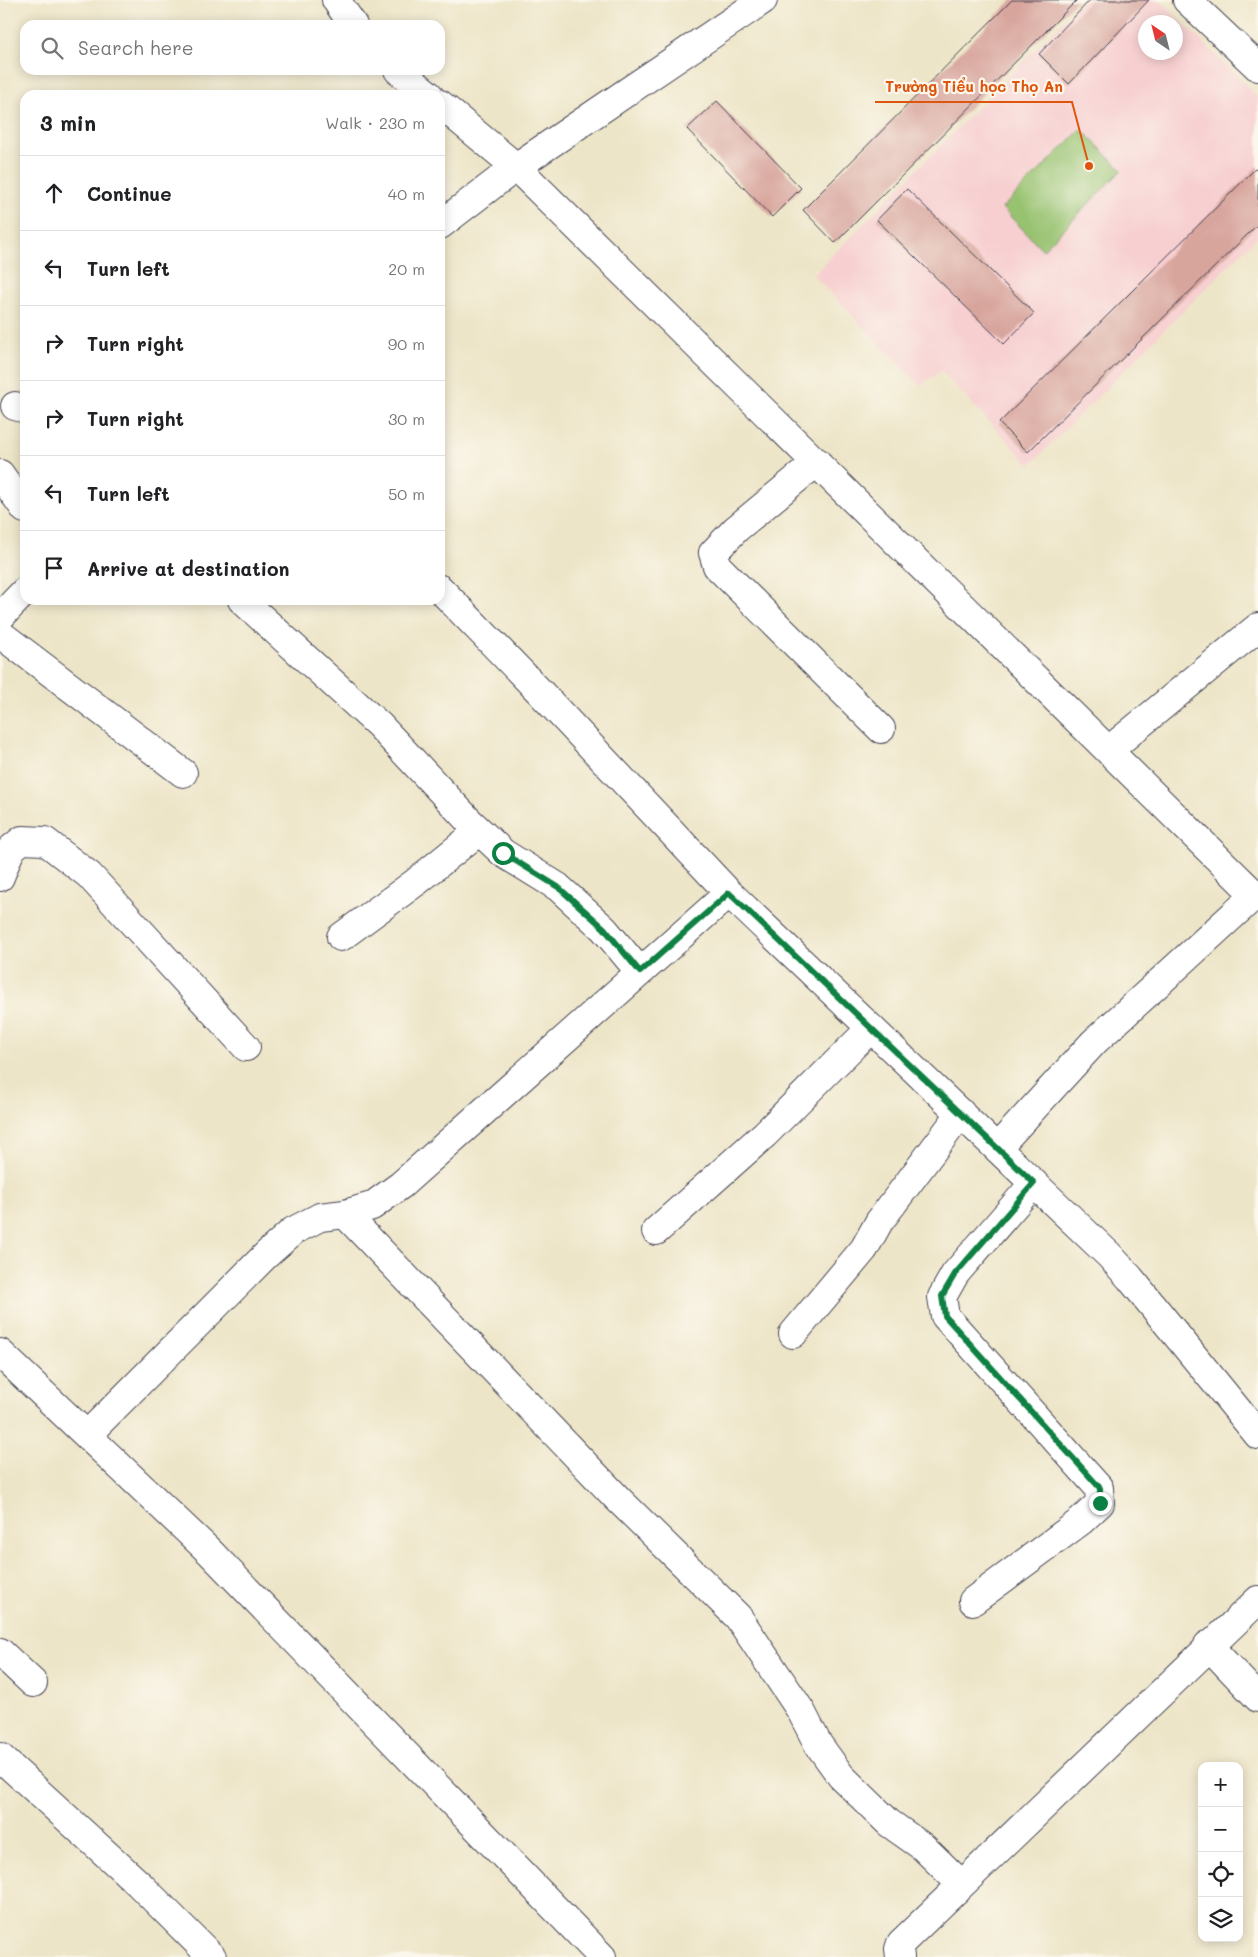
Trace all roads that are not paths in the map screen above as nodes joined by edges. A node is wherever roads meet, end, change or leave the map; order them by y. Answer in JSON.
{"nodes":[{"id":1,"x":336,"y":0,"type":"edge"},
{"id":2,"x":763,"y":0,"type":"edge"},
{"id":3,"x":1187,"y":0,"type":"edge"},
{"id":4,"x":350,"y":20,"type":"edge"},
{"id":5,"x":1258,"y":67,"type":"edge"},
{"id":6,"x":404,"y":75,"type":"edge"},
{"id":7,"x":423,"y":90,"type":"edge"},
{"id":8,"x":445,"y":108,"type":"edge"},
{"id":9,"x":516,"y":167,"type":"junction"},
{"id":10,"x":445,"y":221,"type":"edge"},
{"id":11,"x":817,"y":462,"type":"junction"},
{"id":12,"x":0,"y":474,"type":"edge"},
{"id":13,"x":20,"y":502,"type":"edge"},
{"id":14,"x":445,"y":594,"type":"edge"},
{"id":15,"x":20,"y":596,"type":"edge"},
{"id":16,"x":247,"y":605,"type":"edge"},
{"id":17,"x":0,"y":617,"type":"edge"},
{"id":18,"x":1258,"y":627,"type":"edge"},
{"id":19,"x":0,"y":634,"type":"edge"},
{"id":20,"x":881,"y":729,"type":"dead end"},
{"id":21,"x":1109,"y":750,"type":"junction"},
{"id":22,"x":183,"y":773,"type":"dead end"},
{"id":23,"x":479,"y":831,"type":"junction"},
{"id":24,"x":0,"y":877,"type":"edge"},
{"id":25,"x":729,"y":893,"type":"junction"},
{"id":26,"x":1257,"y":897,"type":"edge"},
{"id":27,"x":341,"y":937,"type":"dead end"},
{"id":28,"x":640,"y":972,"type":"junction"},
{"id":29,"x":871,"y":1028,"type":"junction"},
{"id":30,"x":246,"y":1048,"type":"dead end"},
{"id":31,"x":961,"y":1113,"type":"junction"},
{"id":32,"x":997,"y":1148,"type":"junction"},
{"id":33,"x":1034,"y":1183,"type":"junction"},
{"id":34,"x":345,"y":1214,"type":"junction"},
{"id":35,"x":656,"y":1231,"type":"dead end"},
{"id":36,"x":793,"y":1334,"type":"dead end"},
{"id":37,"x":0,"y":1353,"type":"edge"},
{"id":38,"x":87,"y":1435,"type":"junction"},
{"id":39,"x":1258,"y":1435,"type":"edge"},
{"id":40,"x":1258,"y":1600,"type":"edge"},
{"id":41,"x":973,"y":1601,"type":"dead end"},
{"id":42,"x":1208,"y":1645,"type":"junction"},
{"id":43,"x":0,"y":1652,"type":"edge"},
{"id":44,"x":33,"y":1684,"type":"dead end"},
{"id":45,"x":1258,"y":1698,"type":"edge"},
{"id":46,"x":0,"y":1757,"type":"edge"},
{"id":47,"x":962,"y":1884,"type":"junction"},
{"id":48,"x":212,"y":1957,"type":"edge"},
{"id":49,"x":602,"y":1957,"type":"edge"},
{"id":50,"x":900,"y":1957,"type":"edge"}],
"edges":[{"from":1,"to":4,"type":"street"},
{"from":2,"to":9,"type":"street"},
{"from":3,"to":5,"type":"street"},
{"from":6,"to":7,"type":"street"},
{"from":8,"to":9,"type":"street"},
{"from":9,"to":10,"type":"street"},
{"from":9,"to":11,"type":"street"},
{"from":11,"to":20,"type":"street"},
{"from":11,"to":21,"type":"street"},
{"from":12,"to":13,"type":"street"},
{"from":14,"to":25,"type":"street"},
{"from":15,"to":17,"type":"street"},
{"from":16,"to":23,"type":"street"},
{"from":18,"to":21,"type":"street"},
{"from":19,"to":22,"type":"street"},
{"from":21,"to":26,"type":"street"},
{"from":23,"to":27,"type":"street"},
{"from":23,"to":28,"type":"street"},
{"from":24,"to":30,"type":"street"},
{"from":25,"to":28,"type":"street"},
{"from":25,"to":29,"type":"street"},
{"from":26,"to":32,"type":"street"},
{"from":28,"to":34,"type":"street"},
{"from":29,"to":31,"type":"street"},
{"from":29,"to":35,"type":"street"},
{"from":31,"to":32,"type":"street"},
{"from":31,"to":36,"type":"street"},
{"from":32,"to":33,"type":"street"},
{"from":33,"to":39,"type":"street"},
{"from":33,"to":41,"type":"street"},
{"from":34,"to":38,"type":"street"},
{"from":34,"to":47,"type":"street"},
{"from":37,"to":38,"type":"street"},
{"from":38,"to":49,"type":"street"},
{"from":40,"to":42,"type":"street"},
{"from":42,"to":45,"type":"street"},
{"from":42,"to":47,"type":"street"},
{"from":43,"to":44,"type":"street"},
{"from":46,"to":48,"type":"street"},
{"from":47,"to":50,"type":"street"}]}
